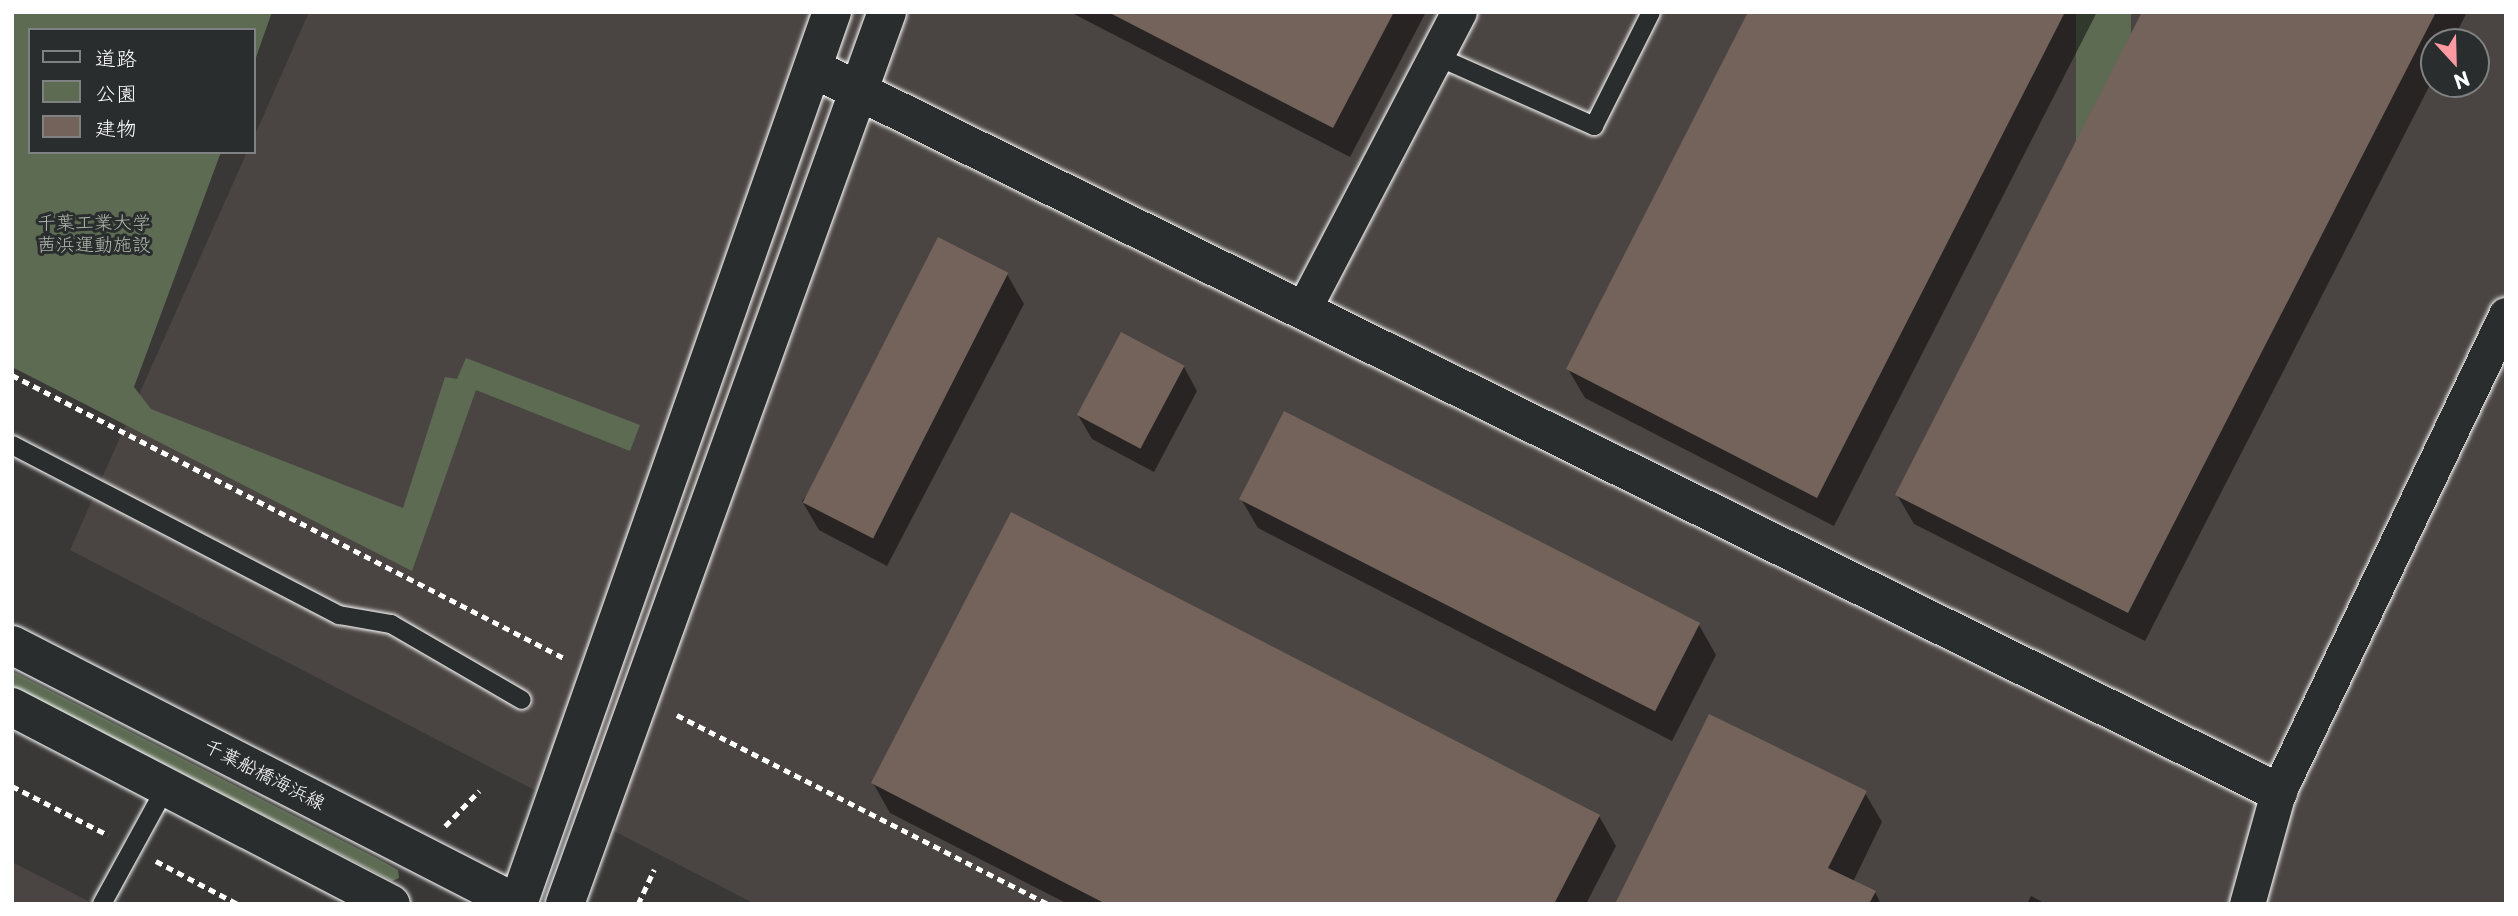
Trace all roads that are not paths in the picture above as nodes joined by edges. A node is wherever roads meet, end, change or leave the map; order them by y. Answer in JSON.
{"nodes":[{"id":1,"x":832,"y":12,"type":"edge"},
{"id":2,"x":887,"y":12,"type":"edge"},
{"id":3,"x":1459,"y":12,"type":"edge"},
{"id":4,"x":1651,"y":12,"type":"edge"},
{"id":5,"x":1436,"y":56,"type":"junction"},
{"id":6,"x":816,"y":70,"type":"junction"},
{"id":7,"x":860,"y":90,"type":"junction"},
{"id":8,"x":1304,"y":308,"type":"junction"},
{"id":9,"x":2506,"y":315,"type":"edge"},
{"id":10,"x":12,"y":444,"type":"edge"},
{"id":11,"x":12,"y":645,"type":"edge"},
{"id":12,"x":522,"y":700,"type":"dead end"},
{"id":13,"x":12,"y":707,"type":"edge"},
{"id":14,"x":166,"y":787,"type":"junction"},
{"id":15,"x":2278,"y":792,"type":"junction"},
{"id":16,"x":102,"y":904,"type":"edge"},
{"id":17,"x":391,"y":904,"type":"edge"},
{"id":18,"x":518,"y":904,"type":"edge"},
{"id":19,"x":565,"y":904,"type":"edge"},
{"id":20,"x":2247,"y":904,"type":"edge"}],
"edges":[{"from":1,"to":6,"type":"street"},
{"from":2,"to":7,"type":"street"},
{"from":3,"to":5,"type":"street"},
{"from":4,"to":5,"type":"lane"},
{"from":5,"to":8,"type":"street"},
{"from":6,"to":7,"type":"street"},
{"from":6,"to":18,"type":"street"},
{"from":7,"to":8,"type":"street"},
{"from":7,"to":19,"type":"street"},
{"from":8,"to":15,"type":"street"},
{"from":9,"to":15,"type":"street"},
{"from":10,"to":12,"type":"lane"},
{"from":11,"to":18,"type":"street","name":"千葉船橋海浜線"},
{"from":13,"to":14,"type":"street"},
{"from":14,"to":16,"type":"lane"},
{"from":14,"to":17,"type":"street"},
{"from":15,"to":20,"type":"street"}]}
